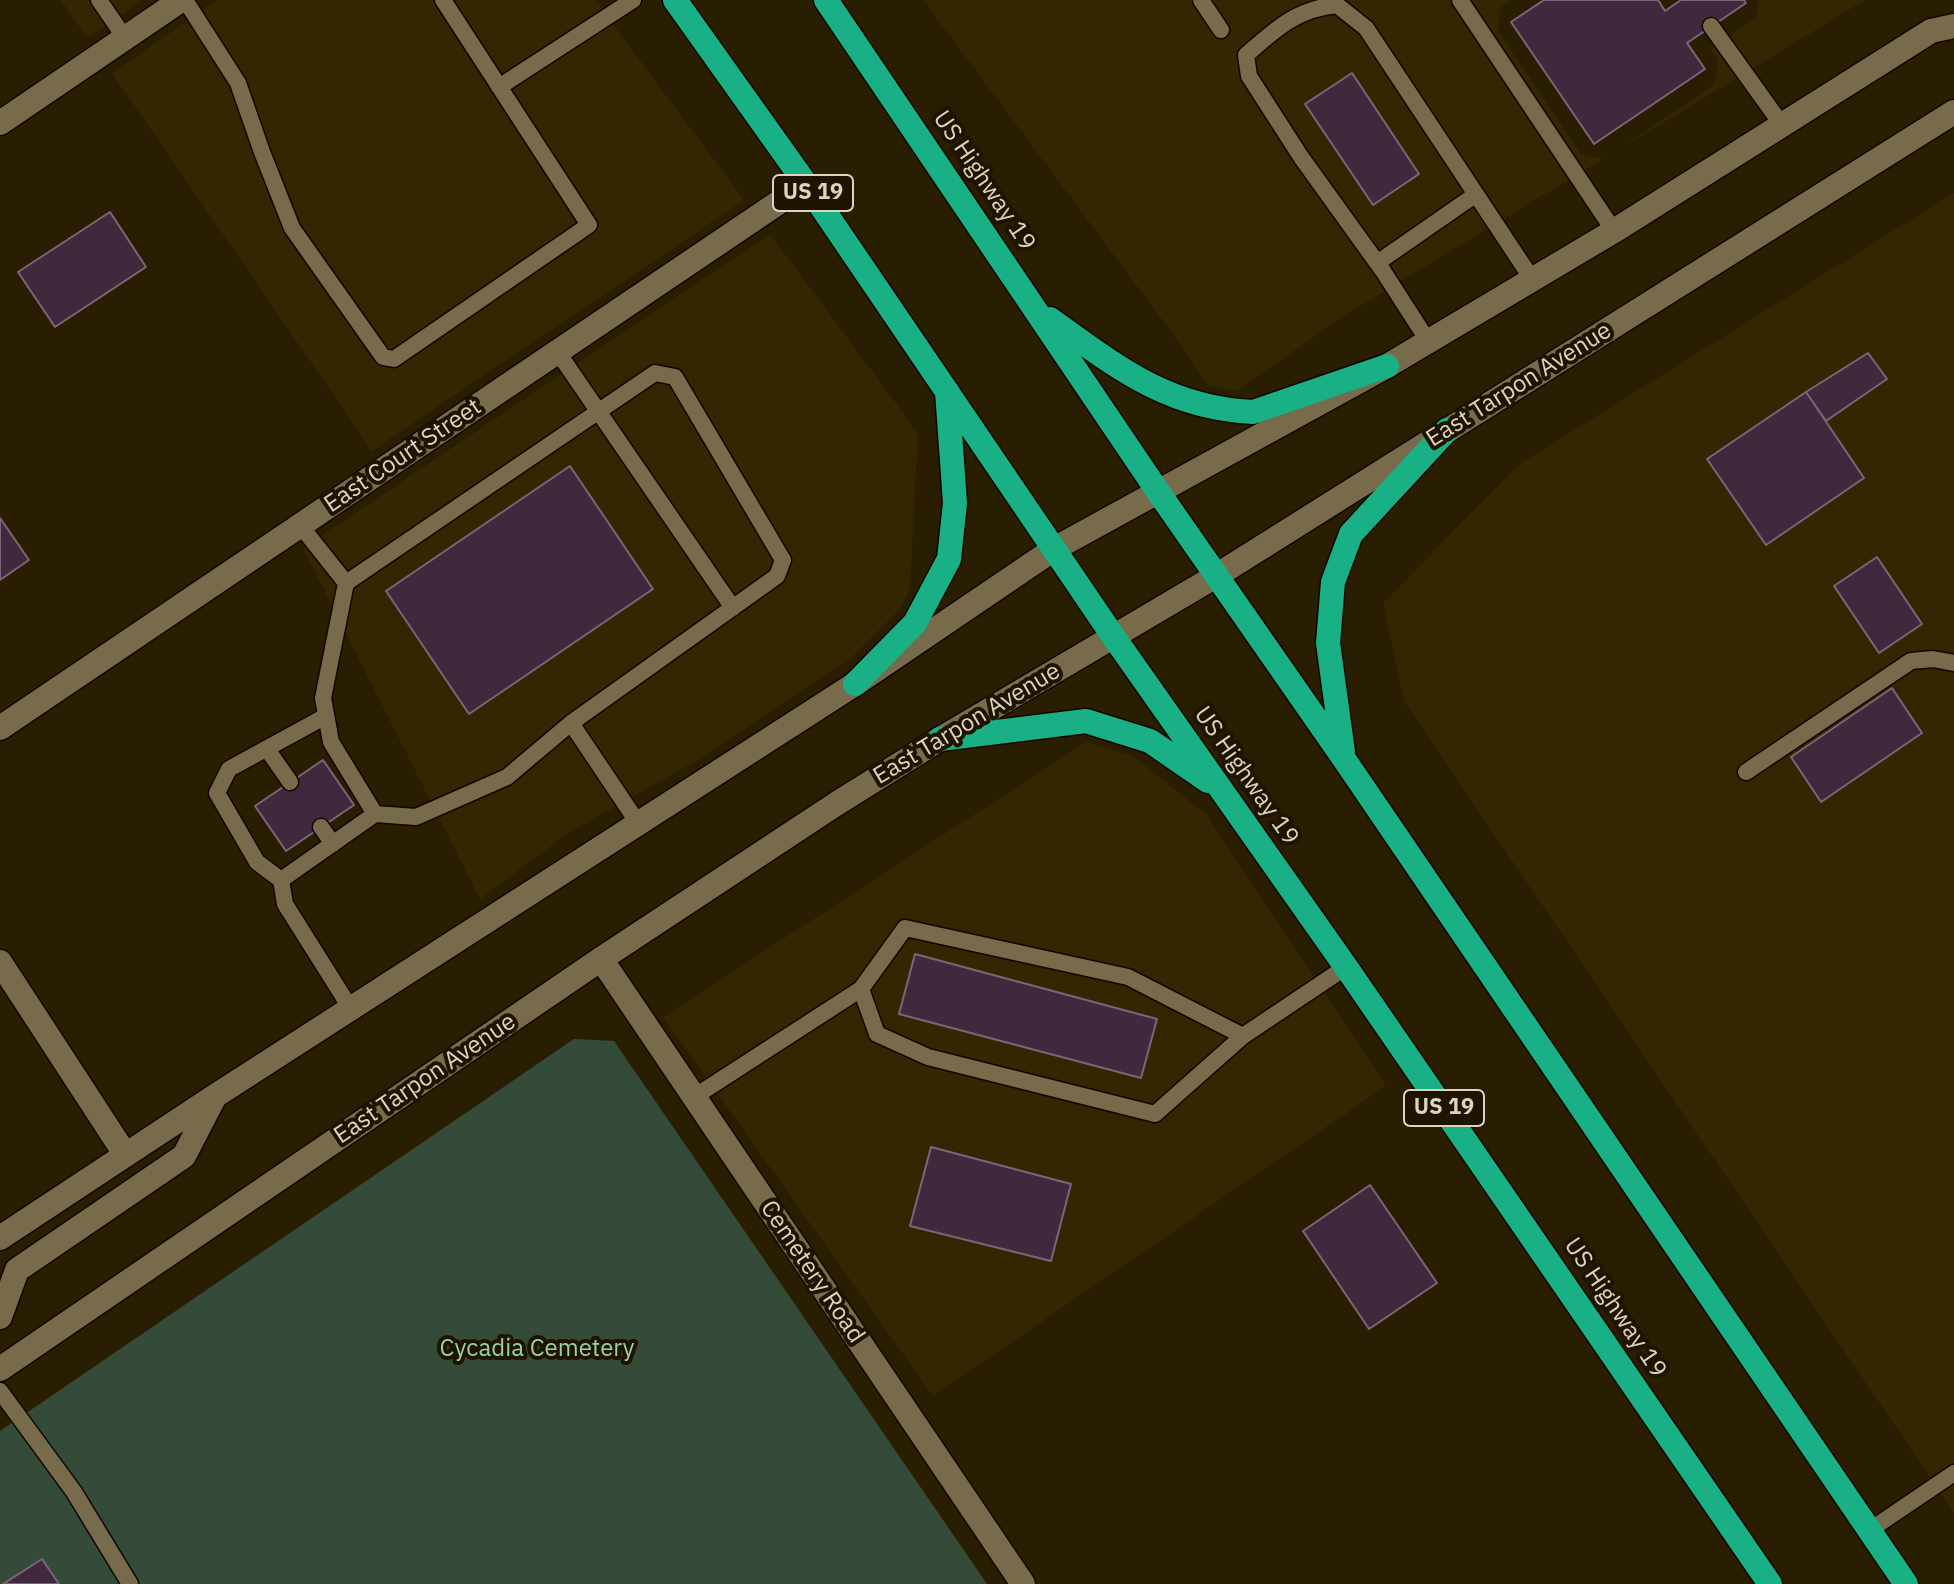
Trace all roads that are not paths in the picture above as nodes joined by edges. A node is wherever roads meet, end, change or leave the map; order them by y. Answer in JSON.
{"nodes":[{"id":1,"x":99,"y":0,"type":"edge"},
{"id":2,"x":183,"y":0,"type":"edge"},
{"id":3,"x":443,"y":0,"type":"edge"},
{"id":4,"x":633,"y":0,"type":"edge"},
{"id":5,"x":675,"y":0,"type":"edge"},
{"id":6,"x":826,"y":0,"type":"edge"},
{"id":7,"x":1201,"y":0,"type":"edge"},
{"id":8,"x":1460,"y":0,"type":"edge"},
{"id":9,"x":1339,"y":3,"type":"edge"},
{"id":10,"x":1711,"y":26,"type":"dead end"},
{"id":11,"x":1954,"y":26,"type":"edge"},
{"id":12,"x":1221,"y":30,"type":"dead end"},
{"id":13,"x":125,"y":38,"type":"junction"},
{"id":14,"x":499,"y":87,"type":"junction"},
{"id":15,"x":1954,"y":112,"type":"edge"},
{"id":16,"x":0,"y":123,"type":"edge"},
{"id":17,"x":1782,"y":125,"type":"junction"},
{"id":18,"x":806,"y":184,"type":"junction"},
{"id":19,"x":1475,"y":195,"type":"junction"},
{"id":20,"x":1614,"y":231,"type":"junction"},
{"id":21,"x":1377,"y":263,"type":"junction"},
{"id":22,"x":1532,"y":279,"type":"junction"},
{"id":23,"x":1038,"y":311,"type":"junction"},
{"id":24,"x":1428,"y":341,"type":"junction"},
{"id":25,"x":557,"y":351,"type":"junction"},
{"id":26,"x":1387,"y":366,"type":"junction"},
{"id":27,"x":946,"y":389,"type":"junction"},
{"id":28,"x":598,"y":411,"type":"junction"},
{"id":29,"x":1447,"y":430,"type":"junction"},
{"id":30,"x":1159,"y":493,"type":"junction"},
{"id":31,"x":300,"y":525,"type":"junction"},
{"id":32,"x":1054,"y":549,"type":"junction"},
{"id":33,"x":1216,"y":576,"type":"junction"},
{"id":34,"x":346,"y":583,"type":"junction"},
{"id":35,"x":733,"y":608,"type":"junction"},
{"id":36,"x":1113,"y":636,"type":"junction"},
{"id":37,"x":1954,"y":663,"type":"edge"},
{"id":38,"x":855,"y":684,"type":"junction"},
{"id":39,"x":326,"y":716,"type":"junction"},
{"id":40,"x":571,"y":723,"type":"junction"},
{"id":41,"x":0,"y":728,"type":"edge"},
{"id":42,"x":940,"y":739,"type":"junction"},
{"id":43,"x":267,"y":749,"type":"junction"},
{"id":44,"x":1344,"y":759,"type":"junction"},
{"id":45,"x":1746,"y":772,"type":"dead end"},
{"id":46,"x":290,"y":782,"type":"dead end"},
{"id":47,"x":1222,"y":791,"type":"junction"},
{"id":48,"x":375,"y":814,"type":"junction"},
{"id":49,"x":638,"y":823,"type":"junction"},
{"id":50,"x":321,"y":827,"type":"dead end"},
{"id":51,"x":333,"y":844,"type":"junction"},
{"id":52,"x":281,"y":880,"type":"junction"},
{"id":53,"x":601,"y":959,"type":"junction"},
{"id":54,"x":0,"y":962,"type":"edge"},
{"id":55,"x":1346,"y":967,"type":"junction"},
{"id":56,"x":861,"y":989,"type":"junction"},
{"id":57,"x":351,"y":1009,"type":"junction"},
{"id":58,"x":1243,"y":1036,"type":"junction"},
{"id":59,"x":215,"y":1096,"type":"junction"},
{"id":60,"x":694,"y":1097,"type":"junction"},
{"id":61,"x":125,"y":1154,"type":"junction"},
{"id":62,"x":0,"y":1238,"type":"edge"},
{"id":63,"x":0,"y":1317,"type":"edge"},
{"id":64,"x":0,"y":1369,"type":"edge"},
{"id":65,"x":0,"y":1391,"type":"edge"},
{"id":66,"x":1954,"y":1473,"type":"edge"},
{"id":67,"x":1870,"y":1530,"type":"junction"},
{"id":68,"x":130,"y":1584,"type":"edge"},
{"id":69,"x":1023,"y":1584,"type":"edge"},
{"id":70,"x":1770,"y":1584,"type":"edge"},
{"id":71,"x":1906,"y":1584,"type":"edge"}],
"edges":[{"from":1,"to":13,"type":"lane"},
{"from":2,"to":13,"type":"main road"},
{"from":2,"to":14,"type":"lane"},
{"from":3,"to":14,"type":"lane"},
{"from":4,"to":14,"type":"lane"},
{"from":5,"to":18,"type":"highway","name":"US Highway 19","number":"US 19"},
{"from":6,"to":23,"type":"highway","name":"US Highway 19"},
{"from":7,"to":12,"type":"lane"},
{"from":8,"to":20,"type":"lane"},
{"from":9,"to":19,"type":"lane"},
{"from":9,"to":21,"type":"lane"},
{"from":10,"to":17,"type":"lane"},
{"from":11,"to":17,"type":"main road"},
{"from":13,"to":16,"type":"main road"},
{"from":15,"to":29,"type":"main road","name":"East Tarpon Avenue"},
{"from":17,"to":20,"type":"main road"},
{"from":18,"to":25,"type":"main road","name":"East Court Street"},
{"from":18,"to":27,"type":"highway","name":"US Highway 19","number":"US 19"},
{"from":19,"to":21,"type":"lane"},
{"from":19,"to":22,"type":"lane"},
{"from":20,"to":22,"type":"main road"},
{"from":21,"to":24,"type":"lane"},
{"from":22,"to":24,"type":"main road"},
{"from":23,"to":26,"type":"highway"},
{"from":23,"to":30,"type":"highway","name":"US Highway 19"},
{"from":24,"to":26,"type":"main road"},
{"from":25,"to":28,"type":"lane"},
{"from":25,"to":31,"type":"main road","name":"East Court Street"},
{"from":26,"to":30,"type":"main road"},
{"from":27,"to":32,"type":"highway","name":"US Highway 19","number":"US 19"},
{"from":27,"to":38,"type":"highway"},
{"from":28,"to":34,"type":"lane"},
{"from":28,"to":35,"type":"lane"},
{"from":28,"to":35,"type":"lane"},
{"from":29,"to":33,"type":"main road","name":"East Tarpon Avenue"},
{"from":29,"to":44,"type":"highway"},
{"from":30,"to":32,"type":"main road"},
{"from":30,"to":33,"type":"highway","name":"US Highway 19"},
{"from":31,"to":34,"type":"lane"},
{"from":31,"to":41,"type":"main road","name":"East Court Street"},
{"from":32,"to":36,"type":"highway","name":"US Highway 19","number":"US 19"},
{"from":32,"to":38,"type":"main road"},
{"from":33,"to":36,"type":"main road","name":"East Tarpon Avenue"},
{"from":33,"to":44,"type":"highway","name":"US Highway 19"},
{"from":34,"to":39,"type":"lane"},
{"from":35,"to":40,"type":"lane"},
{"from":36,"to":42,"type":"main road","name":"East Tarpon Avenue"},
{"from":36,"to":47,"type":"highway","name":"US Highway 19","number":"US 19"},
{"from":37,"to":45,"type":"lane"},
{"from":38,"to":49,"type":"main road"},
{"from":39,"to":43,"type":"lane"},
{"from":39,"to":48,"type":"lane"},
{"from":40,"to":48,"type":"lane"},
{"from":40,"to":49,"type":"lane"},
{"from":42,"to":47,"type":"highway"},
{"from":42,"to":53,"type":"main road","name":"East Tarpon Avenue"},
{"from":43,"to":46,"type":"lane"},
{"from":43,"to":52,"type":"lane"},
{"from":44,"to":67,"type":"highway","name":"US Highway 19"},
{"from":47,"to":55,"type":"highway","name":"US Highway 19","number":"US 19"},
{"from":48,"to":51,"type":"lane"},
{"from":49,"to":57,"type":"main road"},
{"from":50,"to":51,"type":"lane"},
{"from":51,"to":52,"type":"lane"},
{"from":52,"to":57,"type":"lane"},
{"from":53,"to":60,"type":"main road","name":"Cemetery Road"},
{"from":53,"to":64,"type":"main road","name":"East Tarpon Avenue"},
{"from":54,"to":61,"type":"main road"},
{"from":55,"to":58,"type":"lane"},
{"from":55,"to":70,"type":"highway","name":"US Highway 19","number":"US 19"},
{"from":56,"to":58,"type":"lane"},
{"from":56,"to":58,"type":"lane"},
{"from":56,"to":60,"type":"lane"},
{"from":57,"to":59,"type":"main road"},
{"from":59,"to":61,"type":"main road"},
{"from":59,"to":63,"type":"main road"},
{"from":60,"to":69,"type":"main road","name":"Cemetery Road"},
{"from":61,"to":62,"type":"main road"},
{"from":65,"to":68,"type":"lane"},
{"from":66,"to":67,"type":"lane"},
{"from":67,"to":71,"type":"highway","name":"US Highway 19"}]}
